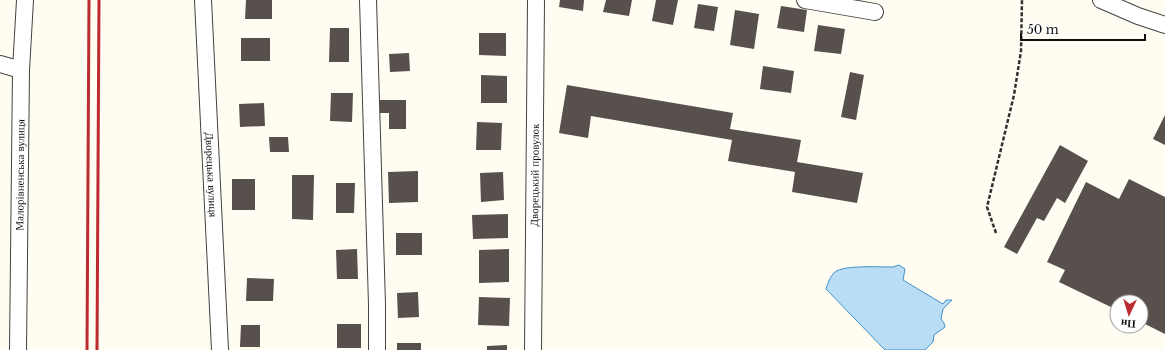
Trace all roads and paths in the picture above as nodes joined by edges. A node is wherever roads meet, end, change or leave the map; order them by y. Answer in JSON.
{"nodes":[{"id":1,"x":25,"y":0,"type":"edge"},
{"id":2,"x":203,"y":0,"type":"edge"},
{"id":3,"x":368,"y":0,"type":"edge"},
{"id":4,"x":536,"y":0,"type":"edge"},
{"id":5,"x":805,"y":0,"type":"edge"},
{"id":6,"x":1022,"y":0,"type":"edge"},
{"id":7,"x":1101,"y":0,"type":"edge"},
{"id":8,"x":875,"y":12,"type":"dead end"},
{"id":9,"x":1165,"y":25,"type":"edge"},
{"id":10,"x":0,"y":64,"type":"edge"},
{"id":11,"x":21,"y":70,"type":"junction"},
{"id":12,"x":996,"y":233,"type":"dead end"},
{"id":13,"x":18,"y":350,"type":"edge"},
{"id":14,"x":220,"y":350,"type":"edge"},
{"id":15,"x":377,"y":350,"type":"edge"},
{"id":16,"x":534,"y":350,"type":"edge"}],
"edges":[{"from":1,"to":11,"type":"street","name":"Малорівненська вулиця"},
{"from":2,"to":14,"type":"street","name":"Дворецька вулиця"},
{"from":3,"to":15,"type":"street"},
{"from":4,"to":16,"type":"street","name":"Дворецький провулок"},
{"from":5,"to":8,"type":"street"},
{"from":6,"to":12,"type":"path"},
{"from":7,"to":9,"type":"street"},
{"from":10,"to":11,"type":"street"},
{"from":11,"to":13,"type":"street","name":"Малорівненська вулиця"}]}
